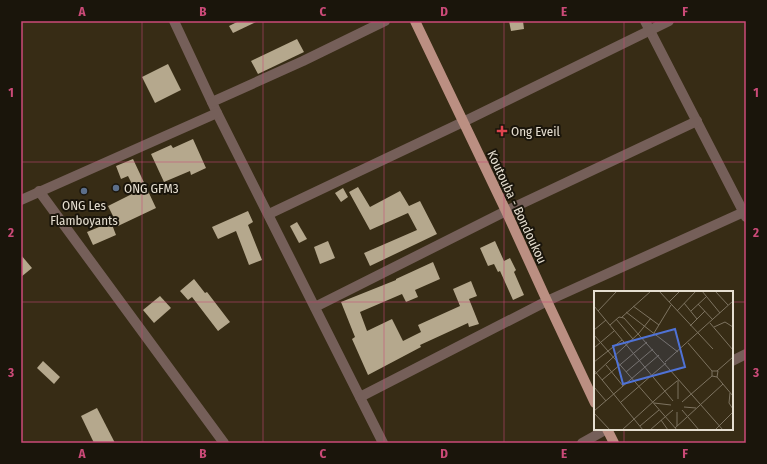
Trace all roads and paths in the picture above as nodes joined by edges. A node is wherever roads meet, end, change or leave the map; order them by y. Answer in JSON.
{"nodes":[{"id":1,"x":174,"y":21,"type":"edge"},
{"id":2,"x":385,"y":21,"type":"edge"},
{"id":3,"x":415,"y":21,"type":"edge"},
{"id":4,"x":669,"y":21,"type":"edge"},
{"id":5,"x":647,"y":26,"type":"edge"},
{"id":6,"x":212,"y":102,"type":"junction"},
{"id":7,"x":217,"y":113,"type":"junction"},
{"id":8,"x":697,"y":121,"type":"junction"},
{"id":9,"x":463,"y":122,"type":"junction"},
{"id":10,"x":39,"y":191,"type":"junction"},
{"id":11,"x":21,"y":200,"type":"edge"},
{"id":12,"x":506,"y":211,"type":"junction"},
{"id":13,"x":745,"y":213,"type":"edge"},
{"id":14,"x":269,"y":214,"type":"junction"},
{"id":15,"x":546,"y":301,"type":"junction"},
{"id":16,"x":316,"y":307,"type":"junction"},
{"id":17,"x":746,"y":354,"type":"edge"},
{"id":18,"x":733,"y":361,"type":"edge"},
{"id":19,"x":360,"y":397,"type":"junction"},
{"id":20,"x":594,"y":402,"type":"edge"},
{"id":21,"x":605,"y":430,"type":"edge"},
{"id":22,"x":608,"y":430,"type":"edge"},
{"id":23,"x":224,"y":443,"type":"edge"},
{"id":24,"x":383,"y":443,"type":"edge"},
{"id":25,"x":582,"y":443,"type":"edge"},
{"id":26,"x":614,"y":443,"type":"edge"}],
"edges":[{"from":1,"to":6,"type":"street"},
{"from":2,"to":6,"type":"street"},
{"from":3,"to":9,"type":"main road","name":"Koutouba - Bondoukou"},
{"from":4,"to":5,"type":"street"},
{"from":5,"to":8,"type":"street"},
{"from":5,"to":9,"type":"street"},
{"from":6,"to":7,"type":"street"},
{"from":7,"to":10,"type":"street"},
{"from":7,"to":14,"type":"street"},
{"from":8,"to":12,"type":"street"},
{"from":8,"to":13,"type":"street"},
{"from":9,"to":12,"type":"main road","name":"Koutouba - Bondoukou"},
{"from":9,"to":14,"type":"street"},
{"from":10,"to":11,"type":"street"},
{"from":10,"to":23,"type":"street"},
{"from":12,"to":15,"type":"main road","name":"Koutouba - Bondoukou"},
{"from":12,"to":16,"type":"street"},
{"from":13,"to":15,"type":"street"},
{"from":14,"to":16,"type":"street"},
{"from":15,"to":19,"type":"street"},
{"from":15,"to":20,"type":"main road","name":"Koutouba - Bondoukou"},
{"from":16,"to":19,"type":"street"},
{"from":17,"to":18,"type":"street"},
{"from":19,"to":24,"type":"street"},
{"from":21,"to":25,"type":"street"},
{"from":22,"to":26,"type":"main road"}]}
